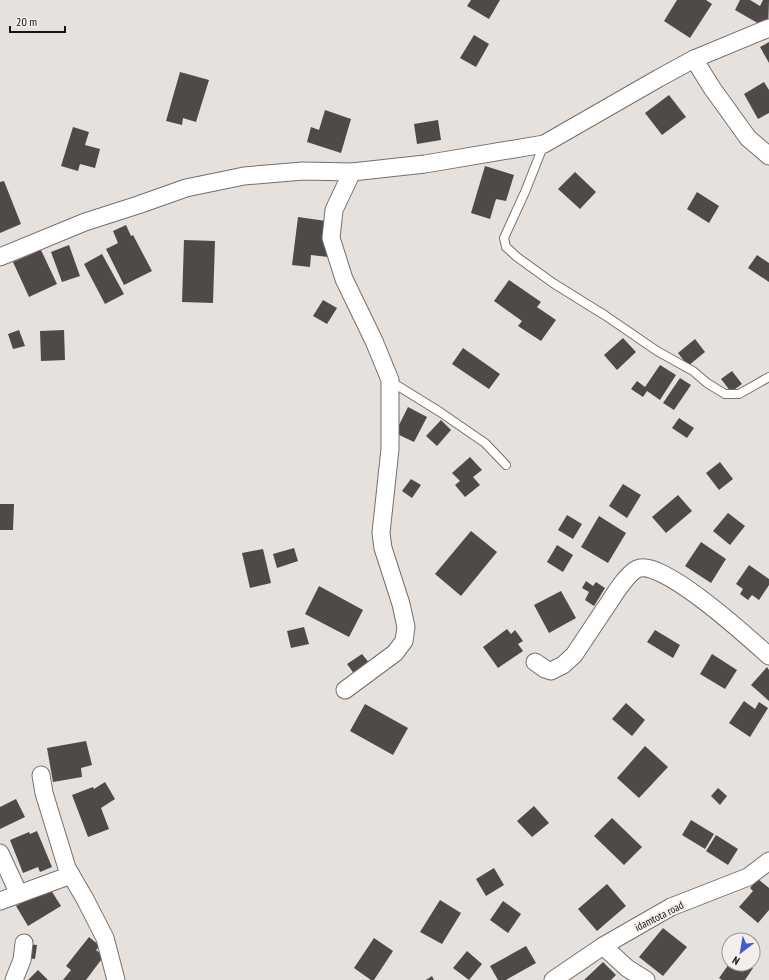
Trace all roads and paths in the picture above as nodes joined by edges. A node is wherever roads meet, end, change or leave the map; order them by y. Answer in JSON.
{"nodes":[{"id":1,"x":769,"y":28,"type":"edge"},
{"id":2,"x":694,"y":59,"type":"junction"},
{"id":3,"x":544,"y":144,"type":"junction"},
{"id":4,"x":769,"y":156,"type":"edge"},
{"id":5,"x":352,"y":172,"type":"junction"},
{"id":6,"x":0,"y":257,"type":"edge"},
{"id":7,"x":769,"y":377,"type":"edge"},
{"id":8,"x":390,"y":380,"type":"junction"},
{"id":9,"x":506,"y":465,"type":"dead end"},
{"id":10,"x":769,"y":656,"type":"edge"},
{"id":11,"x":535,"y":662,"type":"dead end"},
{"id":12,"x":345,"y":690,"type":"dead end"},
{"id":13,"x":40,"y":774,"type":"dead end"},
{"id":14,"x":0,"y":852,"type":"edge"},
{"id":15,"x":769,"y":861,"type":"edge"},
{"id":16,"x":71,"y":875,"type":"junction"},
{"id":17,"x":19,"y":894,"type":"junction"},
{"id":18,"x":0,"y":902,"type":"edge"},
{"id":19,"x":24,"y":943,"type":"dead end"},
{"id":20,"x":603,"y":946,"type":"junction"},
{"id":21,"x":14,"y":980,"type":"edge"},
{"id":22,"x":116,"y":980,"type":"edge"},
{"id":23,"x":553,"y":980,"type":"edge"},
{"id":24,"x":646,"y":980,"type":"edge"}],
"edges":[{"from":1,"to":2,"type":"street"},
{"from":2,"to":3,"type":"street"},
{"from":2,"to":4,"type":"street"},
{"from":3,"to":5,"type":"street"},
{"from":3,"to":7,"type":"lane"},
{"from":5,"to":6,"type":"street"},
{"from":5,"to":8,"type":"street"},
{"from":8,"to":9,"type":"lane"},
{"from":8,"to":12,"type":"street"},
{"from":10,"to":11,"type":"street"},
{"from":13,"to":16,"type":"street"},
{"from":14,"to":17,"type":"street"},
{"from":15,"to":20,"type":"street","name":"idamtota road"},
{"from":16,"to":17,"type":"street"},
{"from":16,"to":22,"type":"street"},
{"from":17,"to":18,"type":"street"},
{"from":19,"to":21,"type":"street"},
{"from":20,"to":23,"type":"street","name":"idamtota road"},
{"from":20,"to":24,"type":"street"}]}
